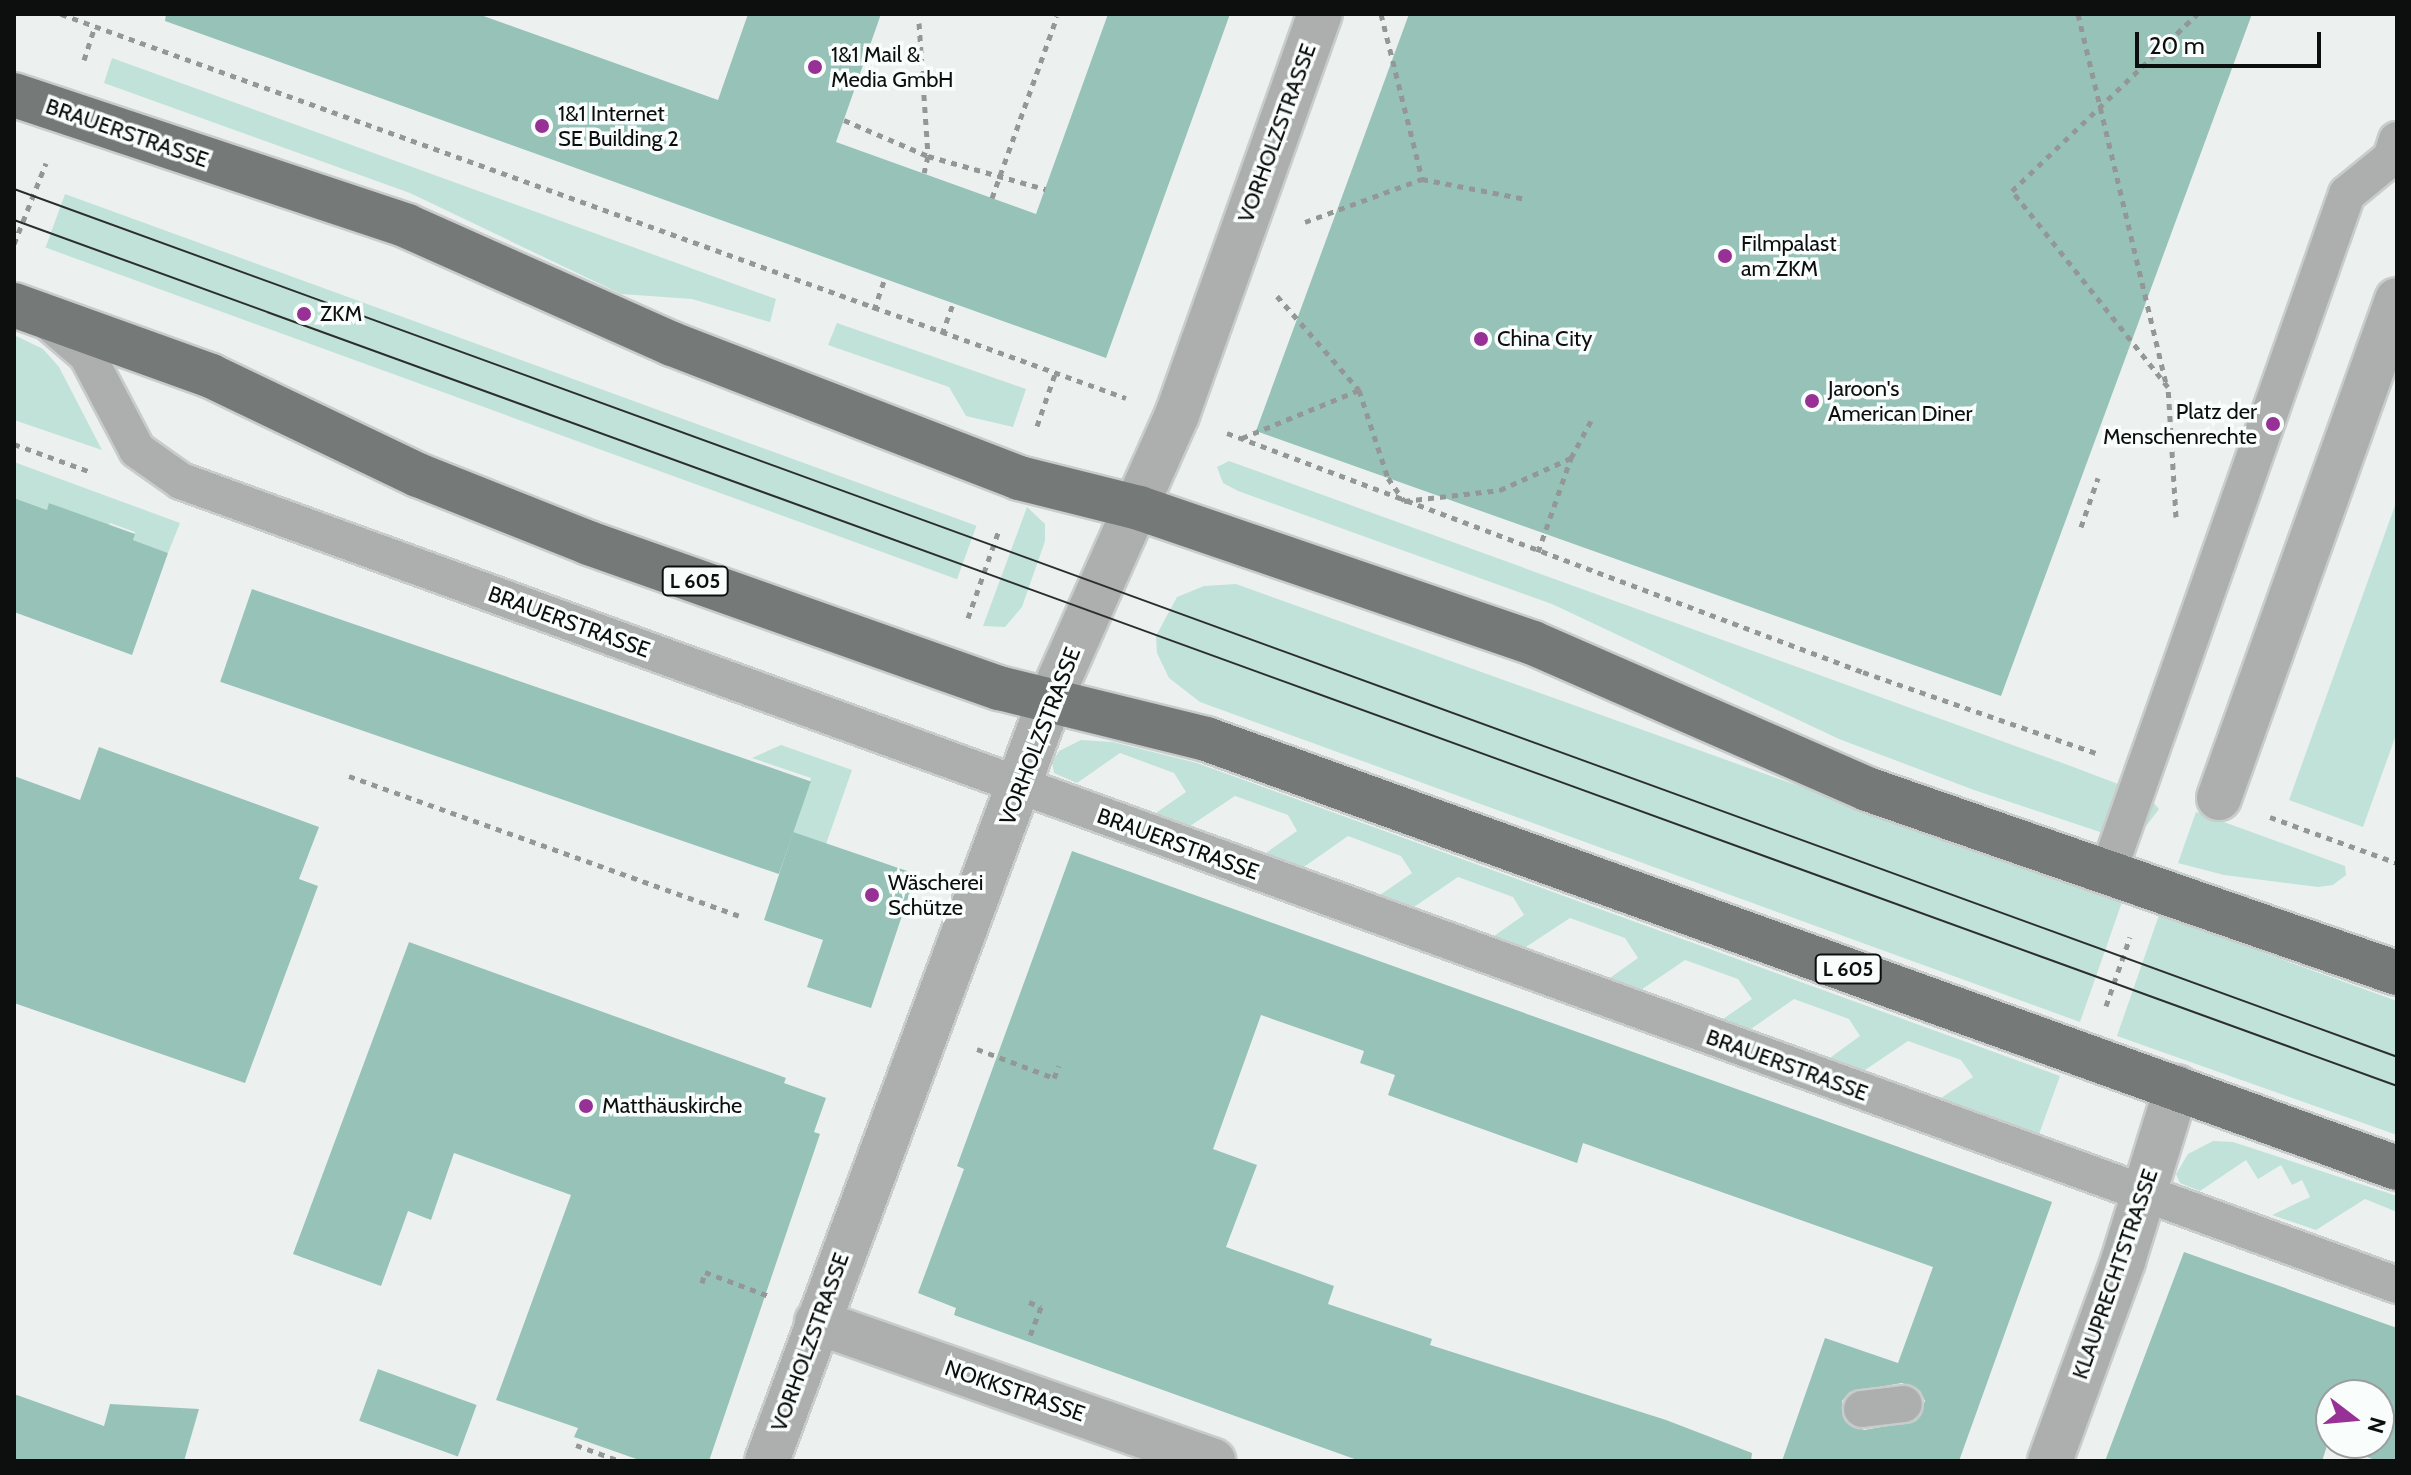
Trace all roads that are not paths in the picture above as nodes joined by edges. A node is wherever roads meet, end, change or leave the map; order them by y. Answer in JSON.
{"nodes":[{"id":1,"x":1320,"y":14,"type":"edge"},
{"id":2,"x":14,"y":95,"type":"edge"},
{"id":3,"x":2397,"y":140,"type":"edge"},
{"id":4,"x":2397,"y":300,"type":"edge"},
{"id":5,"x":22,"y":308,"type":"edge"},
{"id":6,"x":1139,"y":508,"type":"junction"},
{"id":7,"x":1050,"y":700,"type":"junction"},
{"id":8,"x":1018,"y":785,"type":"junction"},
{"id":9,"x":2219,"y":798,"type":"dead end"},
{"id":10,"x":2107,"y":875,"type":"junction"},
{"id":11,"x":2397,"y":973,"type":"edge"},
{"id":12,"x":2177,"y":1087,"type":"junction"},
{"id":13,"x":2397,"y":1168,"type":"edge"},
{"id":14,"x":2145,"y":1192,"type":"junction"},
{"id":15,"x":2397,"y":1285,"type":"edge"},
{"id":16,"x":818,"y":1318,"type":"junction"},
{"id":17,"x":1904,"y":1404,"type":"dead end"},
{"id":18,"x":1862,"y":1409,"type":"dead end"},
{"id":19,"x":767,"y":1461,"type":"edge"},
{"id":20,"x":1213,"y":1461,"type":"edge"},
{"id":21,"x":2050,"y":1461,"type":"edge"}],
"edges":[{"from":1,"to":6,"type":"street","name":"VORHOLZSTRASSE"},
{"from":2,"to":6,"type":"main road","name":"BRAUERSTRASSE"},
{"from":3,"to":10,"type":"lane"},
{"from":4,"to":9,"type":"street"},
{"from":5,"to":7,"type":"main road","name":"BRAUERSTRASSE","number":"L 605"},
{"from":5,"to":8,"type":"lane","name":"BRAUERSTRASSE"},
{"from":6,"to":7,"type":"street","name":"VORHOLZSTRASSE"},
{"from":6,"to":10,"type":"main road","name":"BRAUERSTRASSE"},
{"from":7,"to":8,"type":"street","name":"VORHOLZSTRASSE"},
{"from":7,"to":12,"type":"main road","name":"BRAUERSTRASSE","number":"L 605"},
{"from":8,"to":14,"type":"lane","name":"BRAUERSTRASSE"},
{"from":8,"to":16,"type":"street","name":"VORHOLZSTRASSE"},
{"from":10,"to":11,"type":"main road","name":"BRAUERSTRASSE"},
{"from":12,"to":13,"type":"main road","name":"BRAUERSTRASSE","number":"L 605"},
{"from":12,"to":14,"type":"street","name":"KLAUPRECHTSTRASSE"},
{"from":14,"to":15,"type":"lane","name":"BRAUERSTRASSE"},
{"from":14,"to":21,"type":"street","name":"KLAUPRECHTSTRASSE"},
{"from":16,"to":19,"type":"street","name":"VORHOLZSTRASSE"},
{"from":16,"to":20,"type":"street","name":"NOKKSTRASSE"},
{"from":17,"to":18,"type":"lane"}]}
